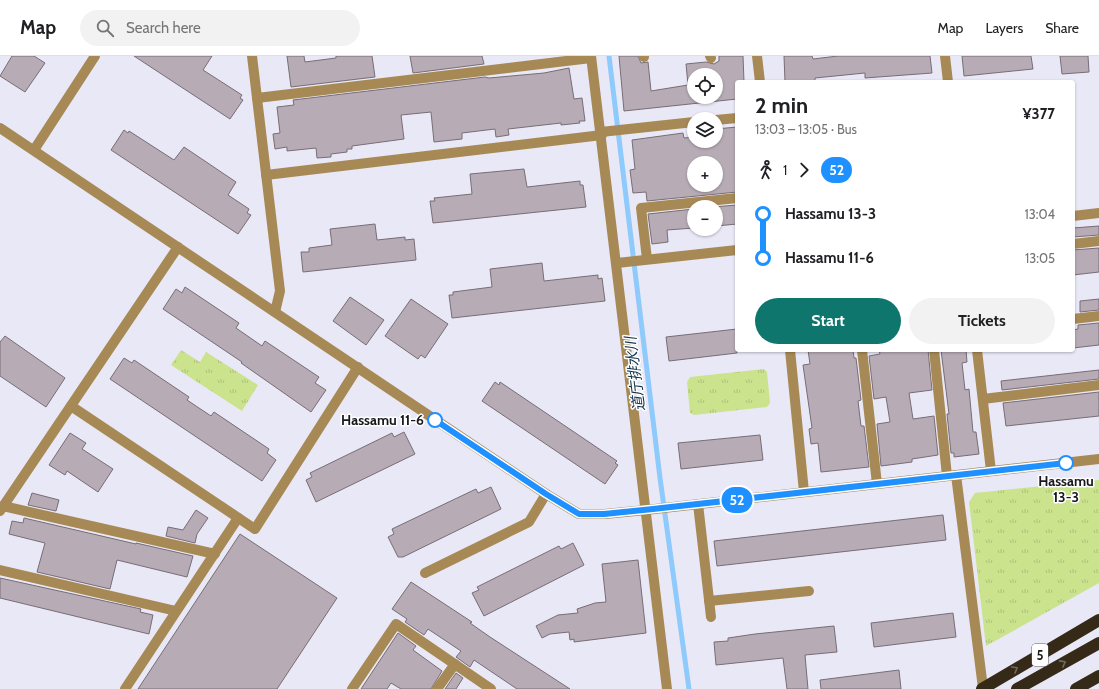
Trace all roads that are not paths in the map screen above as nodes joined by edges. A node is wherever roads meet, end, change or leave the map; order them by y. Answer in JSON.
{"nodes":[{"id":1,"x":95,"y":56,"type":"edge"},
{"id":2,"x":252,"y":56,"type":"edge"},
{"id":3,"x":757,"y":56,"type":"edge"},
{"id":4,"x":945,"y":56,"type":"edge"},
{"id":5,"x":591,"y":57,"type":"edge"},
{"id":6,"x":760,"y":80,"type":"edge"},
{"id":7,"x":948,"y":80,"type":"edge"},
{"id":8,"x":257,"y":98,"type":"junction"},
{"id":9,"x":735,"y":118,"type":"edge"},
{"id":10,"x":723,"y":119,"type":"edge"},
{"id":11,"x":687,"y":123,"type":"edge"},
{"id":12,"x":0,"y":128,"type":"edge"},
{"id":13,"x":604,"y":133,"type":"junction"},
{"id":14,"x":34,"y":150,"type":"junction"},
{"id":15,"x":266,"y":175,"type":"junction"},
{"id":16,"x":735,"y":198,"type":"edge"},
{"id":17,"x":1099,"y":213,"type":"edge"},
{"id":18,"x":1075,"y":216,"type":"edge"},
{"id":19,"x":1099,"y":241,"type":"edge"},
{"id":20,"x":1075,"y":244,"type":"edge"},
{"id":21,"x":178,"y":247,"type":"junction"},
{"id":22,"x":735,"y":250,"type":"edge"},
{"id":23,"x":644,"y":260,"type":"junction"},
{"id":24,"x":621,"y":262,"type":"junction"},
{"id":25,"x":275,"y":312,"type":"junction"},
{"id":26,"x":1099,"y":316,"type":"edge"},
{"id":27,"x":1075,"y":319,"type":"edge"},
{"id":28,"x":790,"y":352,"type":"edge"},
{"id":29,"x":862,"y":352,"type":"edge"},
{"id":30,"x":934,"y":352,"type":"edge"},
{"id":31,"x":977,"y":352,"type":"edge"},
{"id":32,"x":358,"y":367,"type":"junction"},
{"id":33,"x":1099,"y":385,"type":"edge"},
{"id":34,"x":983,"y":400,"type":"junction"},
{"id":35,"x":71,"y":406,"type":"junction"},
{"id":36,"x":1099,"y":459,"type":"edge"},
{"id":37,"x":991,"y":471,"type":"junction"},
{"id":38,"x":952,"y":476,"type":"junction"},
{"id":39,"x":877,"y":484,"type":"junction"},
{"id":40,"x":804,"y":492,"type":"junction"},
{"id":41,"x":546,"y":494,"type":"junction"},
{"id":42,"x":698,"y":504,"type":"junction"},
{"id":43,"x":2,"y":509,"type":"edge"},
{"id":44,"x":649,"y":510,"type":"junction"},
{"id":45,"x":238,"y":518,"type":"junction"},
{"id":46,"x":215,"y":554,"type":"junction"},
{"id":47,"x":0,"y":570,"type":"edge"},
{"id":48,"x":425,"y":573,"type":"dead end"},
{"id":49,"x":809,"y":591,"type":"dead end"},
{"id":50,"x":709,"y":601,"type":"junction"},
{"id":51,"x":176,"y":611,"type":"junction"},
{"id":52,"x":711,"y":617,"type":"dead end"},
{"id":53,"x":1099,"y":620,"type":"edge"},
{"id":54,"x":1099,"y":643,"type":"edge"},
{"id":55,"x":454,"y":664,"type":"junction"},
{"id":56,"x":1099,"y":676,"type":"edge"},
{"id":57,"x":125,"y":689,"type":"edge"},
{"id":58,"x":352,"y":689,"type":"edge"},
{"id":59,"x":437,"y":689,"type":"edge"},
{"id":60,"x":492,"y":689,"type":"edge"},
{"id":61,"x":667,"y":689,"type":"edge"},
{"id":62,"x":982,"y":689,"type":"edge"},
{"id":63,"x":1016,"y":689,"type":"edge"},
{"id":64,"x":1076,"y":689,"type":"edge"}],
"edges":[{"from":1,"to":14,"type":"street"},
{"from":2,"to":8,"type":"street"},
{"from":3,"to":6,"type":"street"},
{"from":4,"to":7,"type":"street"},
{"from":5,"to":8,"type":"street"},
{"from":5,"to":13,"type":"street"},
{"from":8,"to":15,"type":"street"},
{"from":9,"to":10,"type":"street"},
{"from":11,"to":13,"type":"street"},
{"from":12,"to":14,"type":"street"},
{"from":13,"to":15,"type":"street"},
{"from":13,"to":24,"type":"street"},
{"from":14,"to":21,"type":"street"},
{"from":15,"to":25,"type":"street"},
{"from":16,"to":23,"type":"street"},
{"from":17,"to":18,"type":"street"},
{"from":19,"to":20,"type":"street"},
{"from":21,"to":25,"type":"street"},
{"from":21,"to":35,"type":"street"},
{"from":22,"to":23,"type":"street"},
{"from":23,"to":24,"type":"street"},
{"from":24,"to":44,"type":"street"},
{"from":25,"to":32,"type":"street"},
{"from":26,"to":27,"type":"street"},
{"from":28,"to":40,"type":"street"},
{"from":29,"to":39,"type":"street"},
{"from":30,"to":38,"type":"street"},
{"from":31,"to":34,"type":"street"},
{"from":32,"to":41,"type":"street"},
{"from":32,"to":45,"type":"street"},
{"from":33,"to":34,"type":"street"},
{"from":34,"to":37,"type":"street"},
{"from":35,"to":43,"type":"street"},
{"from":35,"to":45,"type":"street"},
{"from":36,"to":37,"type":"street"},
{"from":37,"to":38,"type":"street"},
{"from":38,"to":39,"type":"street"},
{"from":38,"to":62,"type":"street"},
{"from":39,"to":40,"type":"street"},
{"from":40,"to":42,"type":"street"},
{"from":41,"to":44,"type":"street"},
{"from":41,"to":48,"type":"street"},
{"from":42,"to":44,"type":"street"},
{"from":42,"to":50,"type":"street"},
{"from":43,"to":46,"type":"street"},
{"from":44,"to":61,"type":"street"},
{"from":45,"to":46,"type":"street"},
{"from":46,"to":51,"type":"street"},
{"from":47,"to":51,"type":"street"},
{"from":49,"to":50,"type":"street"},
{"from":50,"to":52,"type":"street"},
{"from":51,"to":57,"type":"street"},
{"from":62,"to":53,"type":"highway","number":"5","one_way":true},
{"from":63,"to":54,"type":"highway","one_way":true},
{"from":55,"to":58,"type":"street"},
{"from":55,"to":59,"type":"street"},
{"from":55,"to":60,"type":"street"},
{"from":56,"to":64,"type":"highway"}]}
